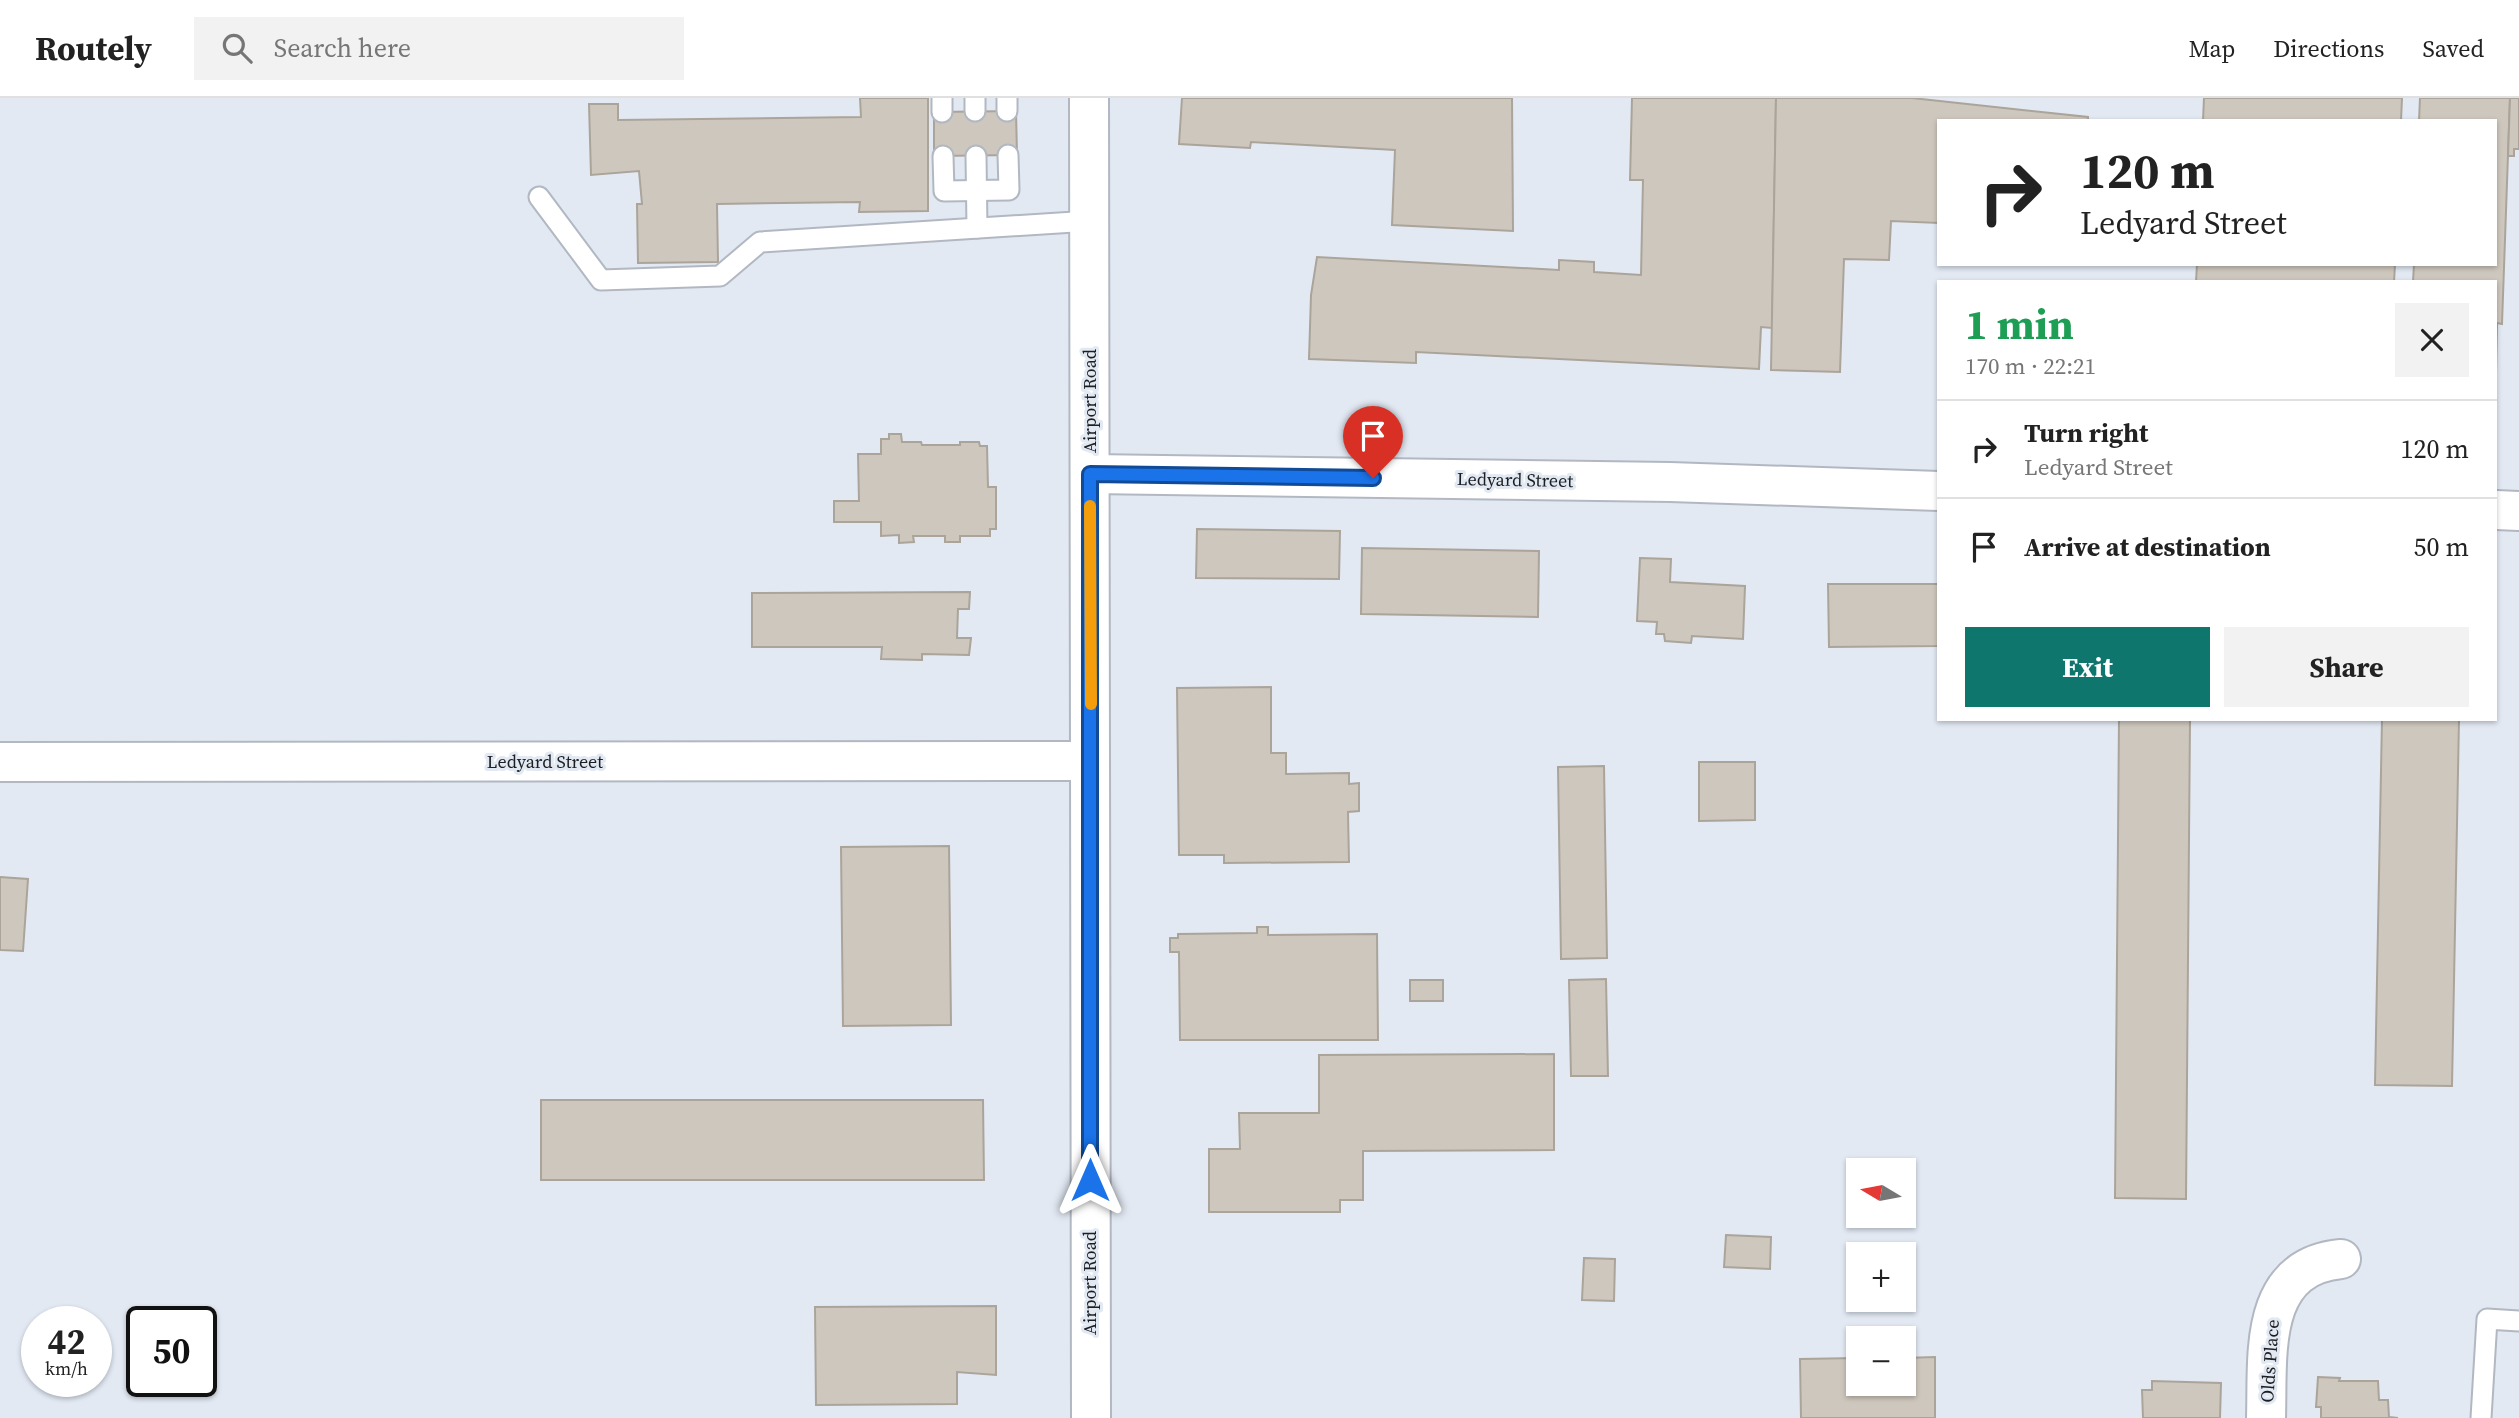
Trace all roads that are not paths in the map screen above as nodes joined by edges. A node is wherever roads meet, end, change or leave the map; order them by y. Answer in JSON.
{"nodes":[{"id":1,"x":1089,"y":98,"type":"edge"},
{"id":2,"x":1008,"y":155,"type":"dead end"},
{"id":3,"x":943,"y":156,"type":"dead end"},
{"id":4,"x":976,"y":156,"type":"dead end"},
{"id":5,"x":976,"y":191,"type":"junction"},
{"id":6,"x":539,"y":197,"type":"dead end"},
{"id":7,"x":1090,"y":221,"type":"junction"},
{"id":8,"x":977,"y":228,"type":"junction"},
{"id":9,"x":1090,"y":474,"type":"junction"},
{"id":10,"x":1937,"y":491,"type":"edge"},
{"id":11,"x":2497,"y":510,"type":"edge"},
{"id":12,"x":2519,"y":511,"type":"edge"},
{"id":13,"x":1090,"y":761,"type":"junction"},
{"id":14,"x":0,"y":762,"type":"edge"},
{"id":15,"x":2341,"y":1259,"type":"dead end"},
{"id":16,"x":2519,"y":1321,"type":"edge"},
{"id":17,"x":1091,"y":1418,"type":"edge"},
{"id":18,"x":2266,"y":1418,"type":"edge"},
{"id":19,"x":2480,"y":1418,"type":"edge"}],
"edges":[{"from":1,"to":7,"type":"street","name":"Airport Road"},
{"from":2,"to":5,"type":"lane"},
{"from":3,"to":5,"type":"lane"},
{"from":4,"to":5,"type":"lane"},
{"from":5,"to":8,"type":"lane"},
{"from":6,"to":8,"type":"lane"},
{"from":7,"to":8,"type":"lane"},
{"from":7,"to":9,"type":"street","name":"Airport Road"},
{"from":9,"to":10,"type":"street","name":"Ledyard Street"},
{"from":9,"to":13,"type":"street","name":"Airport Road"},
{"from":11,"to":12,"type":"street"},
{"from":13,"to":14,"type":"street","name":"Ledyard Street"},
{"from":13,"to":17,"type":"street","name":"Airport Road"},
{"from":15,"to":18,"type":"street","name":"Olds Place"},
{"from":16,"to":19,"type":"lane"}]}
